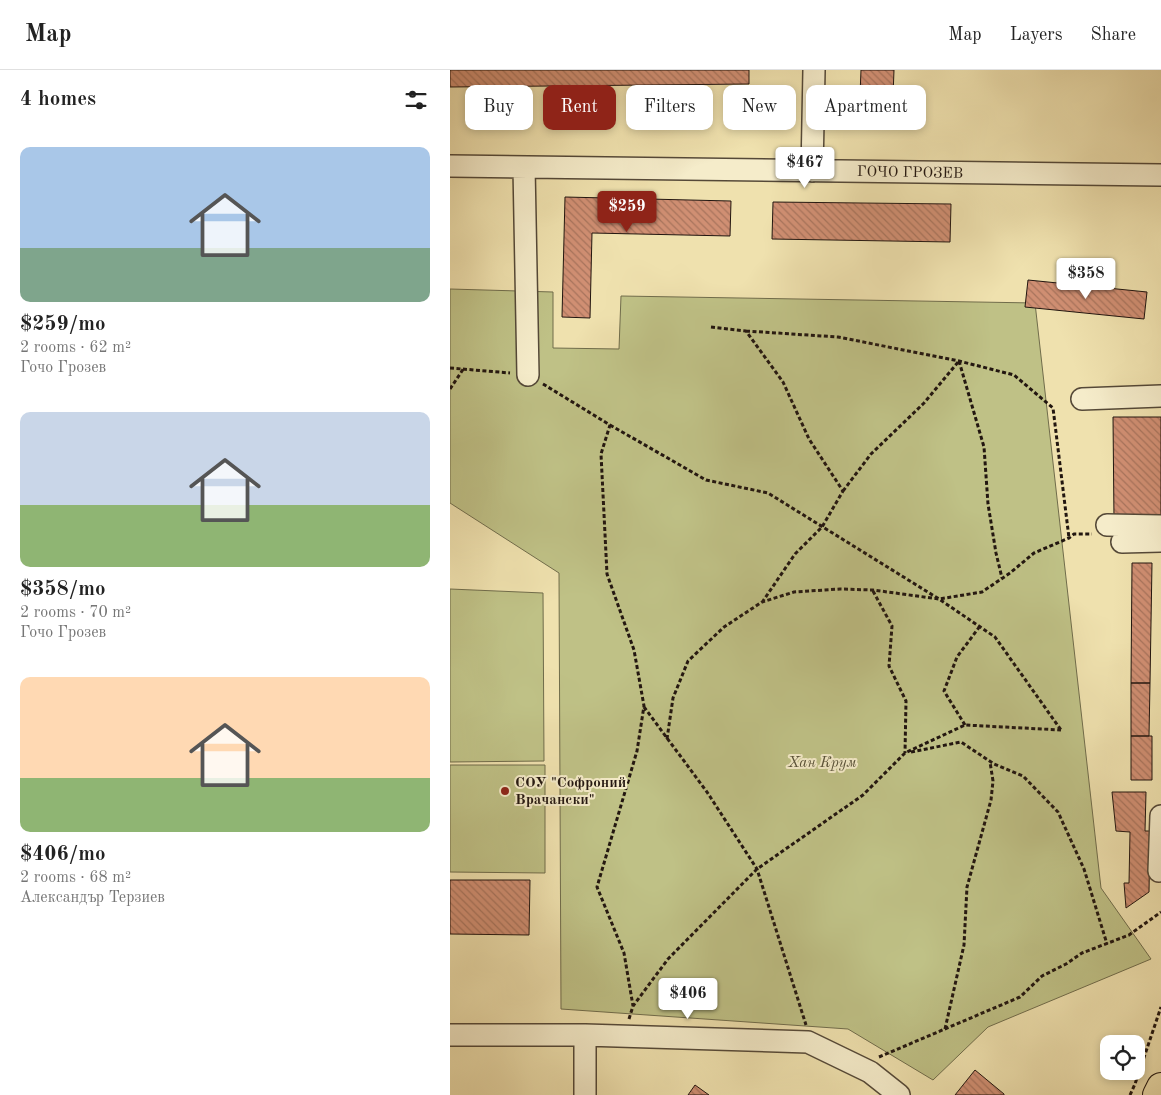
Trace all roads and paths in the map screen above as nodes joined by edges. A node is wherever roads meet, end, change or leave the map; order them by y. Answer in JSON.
{"nodes":[{"id":1,"x":814,"y":70,"type":"edge"},
{"id":2,"x":450,"y":166,"type":"edge"},
{"id":3,"x":524,"y":168,"type":"junction"},
{"id":4,"x":812,"y":171,"type":"junction"},
{"id":5,"x":1161,"y":176,"type":"edge"},
{"id":6,"x":711,"y":328,"type":"dead end"},
{"id":7,"x":746,"y":331,"type":"junction"},
{"id":8,"x":959,"y":361,"type":"junction"},
{"id":9,"x":450,"y":368,"type":"edge"},
{"id":10,"x":464,"y":368,"type":"junction"},
{"id":11,"x":528,"y":374,"type":"junction"},
{"id":12,"x":450,"y":389,"type":"edge"},
{"id":13,"x":1161,"y":396,"type":"edge"},
{"id":14,"x":1082,"y":399,"type":"dead end"},
{"id":15,"x":610,"y":425,"type":"junction"},
{"id":16,"x":842,"y":491,"type":"junction"},
{"id":17,"x":1161,"y":526,"type":"edge"},
{"id":18,"x":822,"y":527,"type":"junction"},
{"id":19,"x":1100,"y":529,"type":"joint"},
{"id":20,"x":1069,"y":538,"type":"junction"},
{"id":21,"x":1161,"y":541,"type":"edge"},
{"id":22,"x":1122,"y":542,"type":"dead end"},
{"id":23,"x":1002,"y":578,"type":"junction"},
{"id":24,"x":873,"y":590,"type":"junction"},
{"id":25,"x":939,"y":599,"type":"junction"},
{"id":26,"x":762,"y":602,"type":"junction"},
{"id":27,"x":980,"y":626,"type":"junction"},
{"id":28,"x":644,"y":706,"type":"junction"},
{"id":29,"x":965,"y":725,"type":"junction"},
{"id":30,"x":667,"y":739,"type":"junction"},
{"id":31,"x":905,"y":753,"type":"junction"},
{"id":32,"x":990,"y":762,"type":"junction"},
{"id":33,"x":1161,"y":816,"type":"edge"},
{"id":34,"x":757,"y":869,"type":"junction"},
{"id":35,"x":1159,"y":871,"type":"dead end"},
{"id":36,"x":1161,"y":912,"type":"edge"},
{"id":37,"x":1107,"y":944,"type":"junction"},
{"id":38,"x":1161,"y":1008,"type":"edge"},
{"id":39,"x":944,"y":1030,"type":"junction"},
{"id":40,"x":450,"y":1035,"type":"edge"},
{"id":41,"x":585,"y":1035,"type":"junction"},
{"id":42,"x":813,"y":1044,"type":"junction"},
{"id":43,"x":857,"y":1066,"type":"junction"},
{"id":44,"x":1161,"y":1087,"type":"edge"},
{"id":45,"x":585,"y":1095,"type":"edge"},
{"id":46,"x":899,"y":1095,"type":"edge"},
{"id":47,"x":1130,"y":1095,"type":"edge"},
{"id":48,"x":1157,"y":1095,"type":"edge"}],
"edges":[{"from":1,"to":4,"type":"street"},
{"from":2,"to":3,"type":"street","name":"ГОЧО ГРОЗЕВ"},
{"from":3,"to":4,"type":"street","name":"ГОЧО ГРОЗЕВ"},
{"from":3,"to":11,"type":"street"},
{"from":4,"to":5,"type":"street","name":"ГОЧО ГРОЗЕВ"},
{"from":6,"to":7,"type":"path"},
{"from":7,"to":8,"type":"path"},
{"from":7,"to":16,"type":"path"},
{"from":8,"to":16,"type":"path"},
{"from":8,"to":20,"type":"path"},
{"from":8,"to":23,"type":"path"},
{"from":9,"to":10,"type":"path"},
{"from":10,"to":11,"type":"path"},
{"from":10,"to":12,"type":"path"},
{"from":11,"to":15,"type":"path"},
{"from":13,"to":14,"type":"street"},
{"from":15,"to":18,"type":"path"},
{"from":15,"to":28,"type":"path"},
{"from":16,"to":18,"type":"path"},
{"from":17,"to":19,"type":"street"},
{"from":18,"to":25,"type":"path"},
{"from":18,"to":26,"type":"path"},
{"from":19,"to":20,"type":"path"},
{"from":20,"to":23,"type":"path"},
{"from":21,"to":22,"type":"street"},
{"from":23,"to":25,"type":"path"},
{"from":24,"to":25,"type":"path"},
{"from":24,"to":26,"type":"path"},
{"from":24,"to":31,"type":"path"},
{"from":25,"to":27,"type":"path"},
{"from":26,"to":30,"type":"path"},
{"from":27,"to":29,"type":"path"},
{"from":27,"to":29,"type":"path"},
{"from":28,"to":30,"type":"path"},
{"from":28,"to":34,"type":"path"},
{"from":29,"to":31,"type":"path"},
{"from":30,"to":34,"type":"path"},
{"from":31,"to":32,"type":"path"},
{"from":31,"to":34,"type":"path"},
{"from":32,"to":37,"type":"path"},
{"from":32,"to":39,"type":"path"},
{"from":33,"to":35,"type":"street"},
{"from":34,"to":42,"type":"path"},
{"from":36,"to":37,"type":"path"},
{"from":37,"to":39,"type":"path"},
{"from":38,"to":47,"type":"path"},
{"from":39,"to":43,"type":"path"},
{"from":40,"to":41,"type":"street"},
{"from":41,"to":42,"type":"street"},
{"from":41,"to":45,"type":"street"},
{"from":42,"to":43,"type":"street"},
{"from":43,"to":46,"type":"street"},
{"from":44,"to":48,"type":"main road"}]}
